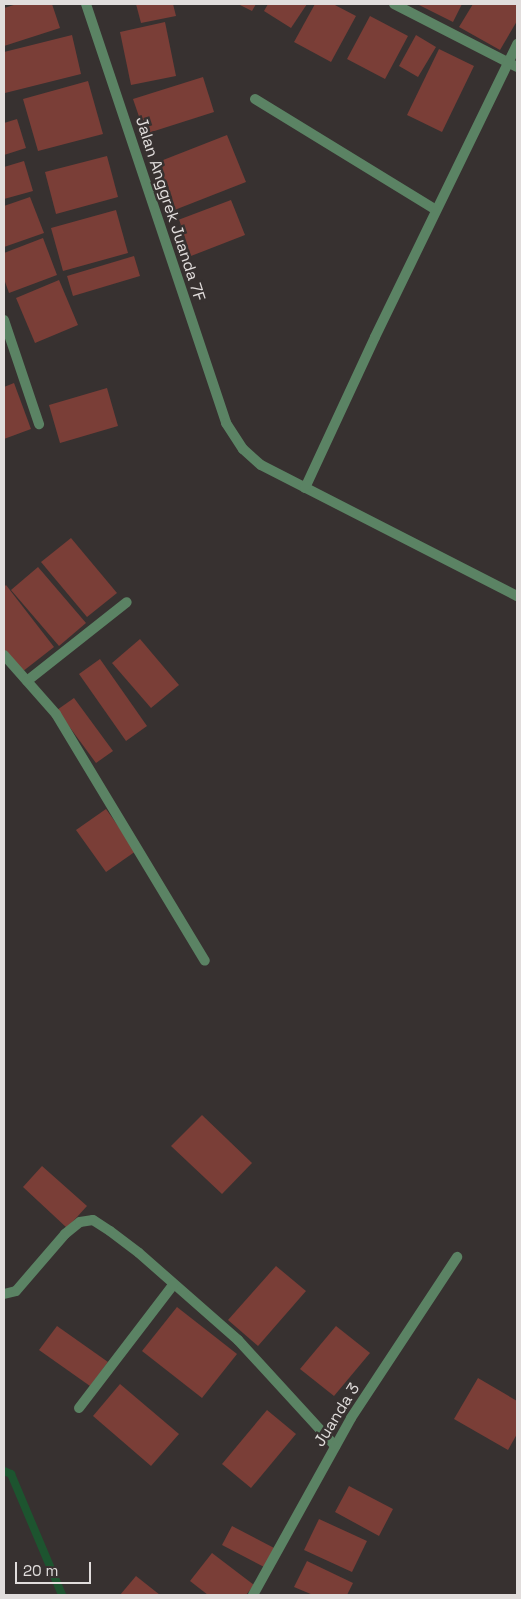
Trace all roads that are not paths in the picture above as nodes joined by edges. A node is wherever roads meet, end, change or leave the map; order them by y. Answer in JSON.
{"nodes":[{"id":1,"x":86,"y":4,"type":"edge"},
{"id":2,"x":394,"y":4,"type":"edge"},
{"id":3,"x":517,"y":44,"type":"edge"},
{"id":4,"x":512,"y":65,"type":"edge"},
{"id":5,"x":255,"y":99,"type":"dead end"},
{"id":6,"x":436,"y":210,"type":"junction"},
{"id":7,"x":4,"y":320,"type":"edge"},
{"id":8,"x":38,"y":424,"type":"dead end"},
{"id":9,"x":304,"y":488,"type":"junction"},
{"id":10,"x":517,"y":596,"type":"edge"},
{"id":11,"x":127,"y":602,"type":"dead end"},
{"id":12,"x":4,"y":655,"type":"edge"},
{"id":13,"x":28,"y":681,"type":"junction"},
{"id":14,"x":205,"y":961,"type":"dead end"},
{"id":15,"x":457,"y":1257,"type":"dead end"},
{"id":16,"x":173,"y":1285,"type":"junction"},
{"id":17,"x":4,"y":1294,"type":"edge"},
{"id":18,"x":79,"y":1408,"type":"dead end"},
{"id":19,"x":335,"y":1446,"type":"junction"},
{"id":20,"x":253,"y":1595,"type":"edge"}],
"edges":[{"from":1,"to":9,"type":"street","name":"Jalan Anggrek Juanda 7F"},
{"from":2,"to":4,"type":"street"},
{"from":3,"to":4,"type":"street"},
{"from":4,"to":6,"type":"street"},
{"from":5,"to":6,"type":"street"},
{"from":6,"to":9,"type":"street"},
{"from":7,"to":8,"type":"street"},
{"from":9,"to":10,"type":"street","name":"Jalan Anggrek Juanda 7F"},
{"from":11,"to":13,"type":"street"},
{"from":12,"to":13,"type":"street"},
{"from":13,"to":14,"type":"street"},
{"from":15,"to":19,"type":"street","name":"Juanda 3"},
{"from":16,"to":17,"type":"street"},
{"from":16,"to":18,"type":"street"},
{"from":16,"to":19,"type":"street"},
{"from":19,"to":20,"type":"street","name":"Juanda 3"}]}
